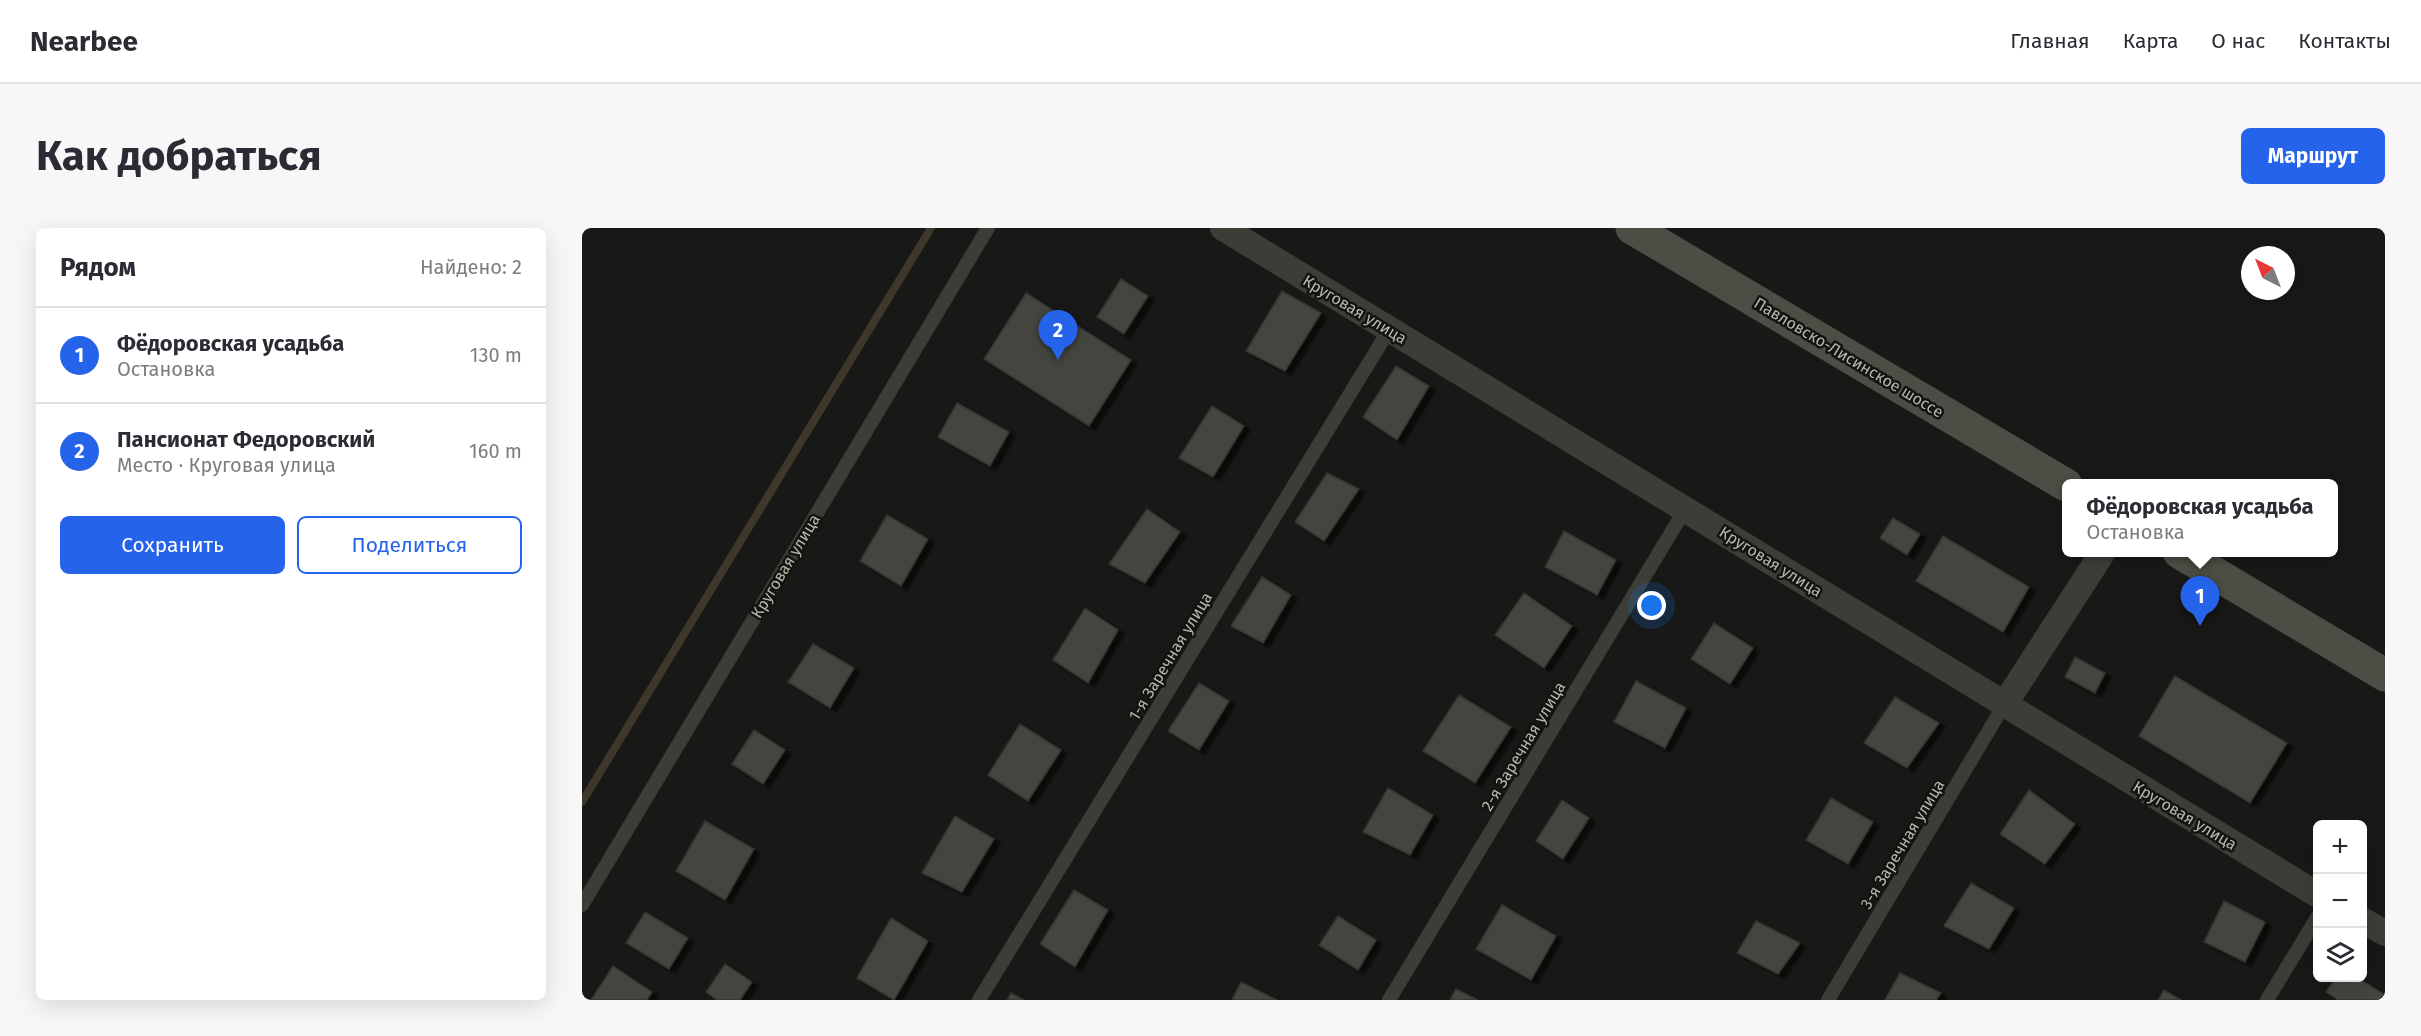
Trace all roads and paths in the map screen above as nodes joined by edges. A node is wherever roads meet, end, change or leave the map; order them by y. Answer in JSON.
{"nodes":[{"id":1,"x":988,"y":228,"type":"edge"},
{"id":2,"x":1223,"y":228,"type":"edge"},
{"id":3,"x":1632,"y":228,"type":"edge"},
{"id":4,"x":1389,"y":330,"type":"junction"},
{"id":5,"x":2062,"y":482,"type":"edge"},
{"id":6,"x":1686,"y":508,"type":"junction"},
{"id":7,"x":2100,"y":557,"type":"edge"},
{"id":8,"x":2188,"y":557,"type":"edge"},
{"id":9,"x":2385,"y":675,"type":"edge"},
{"id":10,"x":2004,"y":705,"type":"junction"},
{"id":11,"x":2313,"y":892,"type":"edge"},
{"id":12,"x":582,"y":905,"type":"edge"},
{"id":13,"x":2367,"y":923,"type":"edge"},
{"id":14,"x":2313,"y":924,"type":"edge"},
{"id":15,"x":2385,"y":933,"type":"edge"},
{"id":16,"x":979,"y":1000,"type":"edge"},
{"id":17,"x":1389,"y":1000,"type":"edge"},
{"id":18,"x":1828,"y":1000,"type":"edge"},
{"id":19,"x":2267,"y":1000,"type":"edge"}],
"edges":[{"from":1,"to":12,"type":"lane","name":"Круговая улица"},
{"from":2,"to":4,"type":"street","name":"Круговая улица"},
{"from":3,"to":5,"type":"main road","name":"Павловско-Лисинское шоссе"},
{"from":4,"to":6,"type":"street","name":"Круговая улица"},
{"from":4,"to":16,"type":"lane","name":"1-я Заречная улица"},
{"from":6,"to":10,"type":"street","name":"Круговая улица"},
{"from":6,"to":17,"type":"lane","name":"2-я Заречная улица"},
{"from":7,"to":10,"type":"street"},
{"from":8,"to":9,"type":"main road"},
{"from":10,"to":11,"type":"street","name":"Круговая улица"},
{"from":10,"to":18,"type":"lane","name":"3-я Заречная улица"},
{"from":13,"to":15,"type":"street"},
{"from":14,"to":19,"type":"lane"}]}
